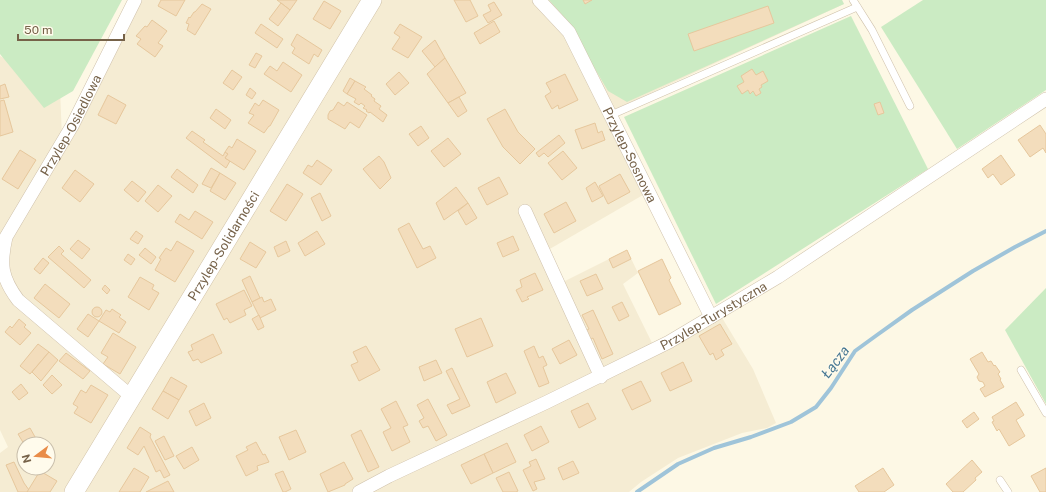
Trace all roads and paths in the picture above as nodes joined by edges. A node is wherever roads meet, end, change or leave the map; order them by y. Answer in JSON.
{"nodes":[{"id":1,"x":135,"y":0,"type":"edge"},
{"id":2,"x":372,"y":0,"type":"edge"},
{"id":3,"x":539,"y":0,"type":"edge"},
{"id":4,"x":853,"y":0,"type":"edge"},
{"id":5,"x":857,"y":7,"type":"junction"},
{"id":6,"x":1046,"y":100,"type":"edge"},
{"id":7,"x":910,"y":106,"type":"dead end"},
{"id":8,"x":610,"y":115,"type":"junction"},
{"id":9,"x":525,"y":211,"type":"dead end"},
{"id":10,"x":0,"y":234,"type":"edge"},
{"id":11,"x":4,"y":248,"type":"junction"},
{"id":12,"x":711,"y":317,"type":"junction"},
{"id":13,"x":1021,"y":370,"type":"dead end"},
{"id":14,"x":601,"y":377,"type":"junction"},
{"id":15,"x":132,"y":397,"type":"junction"},
{"id":16,"x":1046,"y":413,"type":"edge"},
{"id":17,"x":1000,"y":480,"type":"dead end"},
{"id":18,"x":74,"y":492,"type":"edge"},
{"id":19,"x":359,"y":492,"type":"edge"},
{"id":20,"x":1008,"y":492,"type":"edge"}],
"edges":[{"from":1,"to":11,"type":"street","name":"Przylep-Osiedlowa"},
{"from":2,"to":15,"type":"main road","name":"Przylep-Solidarności"},
{"from":3,"to":8,"type":"street","name":"Przylep-Sosnowa"},
{"from":4,"to":5,"type":"lane"},
{"from":5,"to":7,"type":"lane"},
{"from":5,"to":8,"type":"lane"},
{"from":6,"to":12,"type":"street","name":"Przylep-Turystyczna"},
{"from":8,"to":12,"type":"street","name":"Przylep-Sosnowa"},
{"from":9,"to":14,"type":"street"},
{"from":10,"to":11,"type":"street","name":"Przylep-Osiedlowa"},
{"from":11,"to":15,"type":"street","name":"Przylep-Osiedlowa"},
{"from":12,"to":14,"type":"street","name":"Przylep-Turystyczna"},
{"from":13,"to":16,"type":"lane"},
{"from":14,"to":19,"type":"street","name":"Przylep-Turystyczna"},
{"from":15,"to":18,"type":"main road","name":"Przylep-Solidarności"},
{"from":17,"to":20,"type":"lane"}]}
